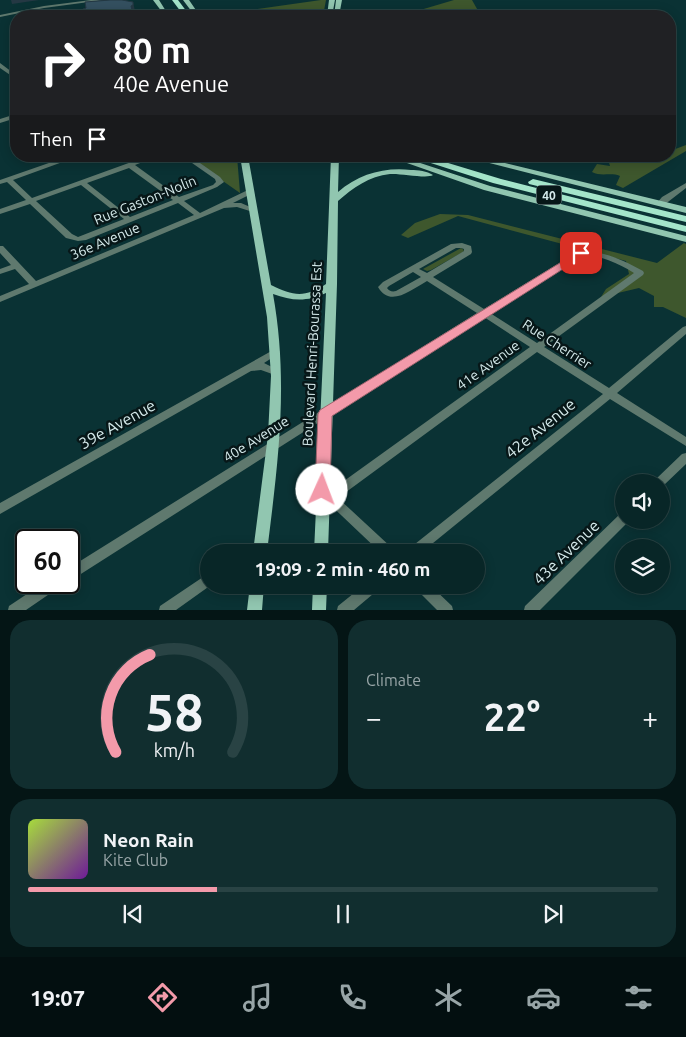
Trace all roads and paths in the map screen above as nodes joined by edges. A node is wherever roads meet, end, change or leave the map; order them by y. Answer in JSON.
{"nodes":[{"id":1,"x":82,"y":0,"type":"edge"},
{"id":2,"x":102,"y":0,"type":"edge"},
{"id":3,"x":57,"y":4,"type":"junction"},
{"id":4,"x":26,"y":10,"type":"edge"},
{"id":5,"x":58,"y":162,"type":"edge"},
{"id":6,"x":140,"y":162,"type":"edge"},
{"id":7,"x":194,"y":162,"type":"edge"},
{"id":8,"x":245,"y":162,"type":"edge"},
{"id":9,"x":335,"y":162,"type":"edge"},
{"id":10,"x":409,"y":162,"type":"edge"},
{"id":11,"x":434,"y":162,"type":"edge"},
{"id":12,"x":461,"y":162,"type":"edge"},
{"id":13,"x":490,"y":162,"type":"edge"},
{"id":14,"x":508,"y":162,"type":"edge"},
{"id":15,"x":130,"y":166,"type":"junction"},
{"id":16,"x":8,"y":179,"type":"junction"},
{"id":17,"x":562,"y":180,"type":"junction"},
{"id":18,"x":0,"y":182,"type":"edge"},
{"id":19,"x":83,"y":182,"type":"junction"},
{"id":20,"x":686,"y":185,"type":"edge"},
{"id":21,"x":487,"y":188,"type":"junction"},
{"id":22,"x":250,"y":191,"type":"junction"},
{"id":23,"x":178,"y":200,"type":"junction"},
{"id":24,"x":334,"y":200,"type":"junction"},
{"id":25,"x":32,"y":201,"type":"junction"},
{"id":26,"x":661,"y":204,"type":"junction"},
{"id":27,"x":220,"y":207,"type":"junction"},
{"id":28,"x":253,"y":210,"type":"junction"},
{"id":29,"x":686,"y":210,"type":"edge"},
{"id":30,"x":0,"y":212,"type":"edge"},
{"id":31,"x":199,"y":215,"type":"junction"},
{"id":32,"x":686,"y":219,"type":"edge"},
{"id":33,"x":129,"y":220,"type":"junction"},
{"id":34,"x":686,"y":229,"type":"edge"},
{"id":35,"x":686,"y":239,"type":"edge"},
{"id":36,"x":0,"y":248,"type":"edge"},
{"id":37,"x":616,"y":261,"type":"joint"},
{"id":38,"x":16,"y":266,"type":"junction"},
{"id":39,"x":414,"y":269,"type":"junction"},
{"id":40,"x":0,"y":272,"type":"edge"},
{"id":41,"x":426,"y":278,"type":"junction"},
{"id":42,"x":332,"y":284,"type":"junction"},
{"id":43,"x":34,"y":285,"type":"junction"},
{"id":44,"x":267,"y":288,"type":"junction"},
{"id":45,"x":0,"y":299,"type":"edge"},
{"id":46,"x":484,"y":314,"type":"junction"},
{"id":47,"x":686,"y":329,"type":"edge"},
{"id":48,"x":538,"y":348,"type":"junction"},
{"id":49,"x":275,"y":352,"type":"junction"},
{"id":50,"x":249,"y":368,"type":"junction"},
{"id":51,"x":275,"y":372,"type":"junction"},
{"id":52,"x":610,"y":394,"type":"junction"},
{"id":53,"x":325,"y":414,"type":"junction"},
{"id":54,"x":686,"y":442,"type":"edge"},
{"id":55,"x":273,"y":447,"type":"junction"},
{"id":56,"x":686,"y":457,"type":"edge"},
{"id":57,"x":668,"y":474,"type":"edge"},
{"id":58,"x":326,"y":494,"type":"junction"},
{"id":59,"x":0,"y":509,"type":"edge"},
{"id":60,"x":615,"y":527,"type":"edge"},
{"id":61,"x":261,"y":544,"type":"edge"},
{"id":62,"x":322,"y":544,"type":"edge"},
{"id":63,"x":379,"y":544,"type":"edge"},
{"id":64,"x":424,"y":544,"type":"edge"},
{"id":65,"x":80,"y":568,"type":"edge"},
{"id":66,"x":200,"y":585,"type":"edge"},
{"id":67,"x":39,"y":594,"type":"edge"},
{"id":68,"x":256,"y":594,"type":"edge"},
{"id":69,"x":320,"y":594,"type":"edge"},
{"id":70,"x":363,"y":594,"type":"edge"},
{"id":71,"x":431,"y":594,"type":"edge"},
{"id":72,"x":14,"y":610,"type":"edge"},
{"id":73,"x":165,"y":610,"type":"edge"},
{"id":74,"x":254,"y":610,"type":"edge"},
{"id":75,"x":319,"y":610,"type":"edge"},
{"id":76,"x":343,"y":610,"type":"edge"},
{"id":77,"x":447,"y":610,"type":"edge"},
{"id":78,"x":530,"y":610,"type":"edge"}],
"edges":[{"from":1,"to":3,"type":"street"},
{"from":2,"to":3,"type":"street"},
{"from":3,"to":4,"type":"street"},
{"from":5,"to":16,"type":"street"},
{"from":6,"to":15,"type":"street"},
{"from":7,"to":23,"type":"street","name":"Rue Gaston-Nolin"},
{"from":8,"to":22,"type":"main road"},
{"from":9,"to":24,"type":"main road","name":"Boulevard Henri-Bourassa Est"},
{"from":10,"to":21,"type":"main road"},
{"from":11,"to":34,"type":"highway","number":"40"},
{"from":12,"to":32,"type":"highway","number":"40"},
{"from":13,"to":17,"type":"main road"},
{"from":14,"to":17,"type":"main road"},
{"from":15,"to":19,"type":"street"},
{"from":15,"to":23,"type":"street"},
{"from":16,"to":18,"type":"street"},
{"from":16,"to":25,"type":"street"},
{"from":17,"to":26,"type":"main road"},
{"from":19,"to":25,"type":"street"},
{"from":19,"to":33,"type":"street"},
{"from":20,"to":26,"type":"street"},
{"from":21,"to":24,"type":"main road"},
{"from":21,"to":35,"type":"main road"},
{"from":22,"to":27,"type":"street","name":"36e Avenue"},
{"from":22,"to":28,"type":"main road"},
{"from":23,"to":31,"type":"street"},
{"from":23,"to":33,"type":"street","name":"Rue Gaston-Nolin"},
{"from":24,"to":42,"type":"main road","name":"Boulevard Henri-Bourassa Est"},
{"from":25,"to":30,"type":"street"},
{"from":25,"to":33,"type":"street","name":"Rue Gaston-Nolin"},
{"from":26,"to":29,"type":"main road"},
{"from":27,"to":28,"type":"street","name":"36e Avenue"},
{"from":27,"to":31,"type":"street","name":"36e Avenue"},
{"from":28,"to":44,"type":"main road"},
{"from":31,"to":43,"type":"street","name":"36e Avenue"},
{"from":36,"to":38,"type":"street"},
{"from":37,"to":46,"type":"street","name":"40e Avenue"},
{"from":37,"to":48,"type":"street","name":"41e Avenue"},
{"from":38,"to":40,"type":"street"},
{"from":38,"to":43,"type":"street"},
{"from":39,"to":41,"type":"street","name":"Rue Cherrier"},
{"from":39,"to":41,"type":"street"},
{"from":39,"to":41,"type":"street"},
{"from":41,"to":46,"type":"street","name":"Rue Cherrier"},
{"from":42,"to":44,"type":"main road"},
{"from":42,"to":53,"type":"main road","name":"Boulevard Henri-Bourassa Est"},
{"from":43,"to":45,"type":"street","name":"36e Avenue"},
{"from":44,"to":49,"type":"main road"},
{"from":46,"to":48,"type":"street","name":"Rue Cherrier"},
{"from":46,"to":53,"type":"street","name":"40e Avenue"},
{"from":47,"to":52,"type":"street","name":"42e Avenue"},
{"from":48,"to":52,"type":"street","name":"Rue Cherrier"},
{"from":48,"to":58,"type":"street","name":"41e Avenue"},
{"from":49,"to":50,"type":"street","name":"39e Avenue"},
{"from":49,"to":51,"type":"main road"},
{"from":50,"to":51,"type":"street"},
{"from":50,"to":59,"type":"street","name":"39e Avenue"},
{"from":51,"to":55,"type":"main road"},
{"from":52,"to":54,"type":"street","name":"Rue Cherrier"},
{"from":52,"to":64,"type":"street","name":"42e Avenue"},
{"from":53,"to":55,"type":"street","name":"40e Avenue"},
{"from":53,"to":58,"type":"main road","name":"Boulevard Henri-Bourassa Est"},
{"from":55,"to":61,"type":"main road"},
{"from":55,"to":65,"type":"street","name":"40e Avenue"},
{"from":56,"to":57,"type":"street"},
{"from":58,"to":62,"type":"main road","name":"Boulevard Henri-Bourassa Est"},
{"from":58,"to":63,"type":"street"},
{"from":60,"to":78,"type":"street","name":"43e Avenue"},
{"from":66,"to":73,"type":"street"},
{"from":67,"to":72,"type":"street"},
{"from":68,"to":74,"type":"main road"},
{"from":69,"to":75,"type":"main road"},
{"from":70,"to":76,"type":"street"},
{"from":71,"to":77,"type":"street"}]}
